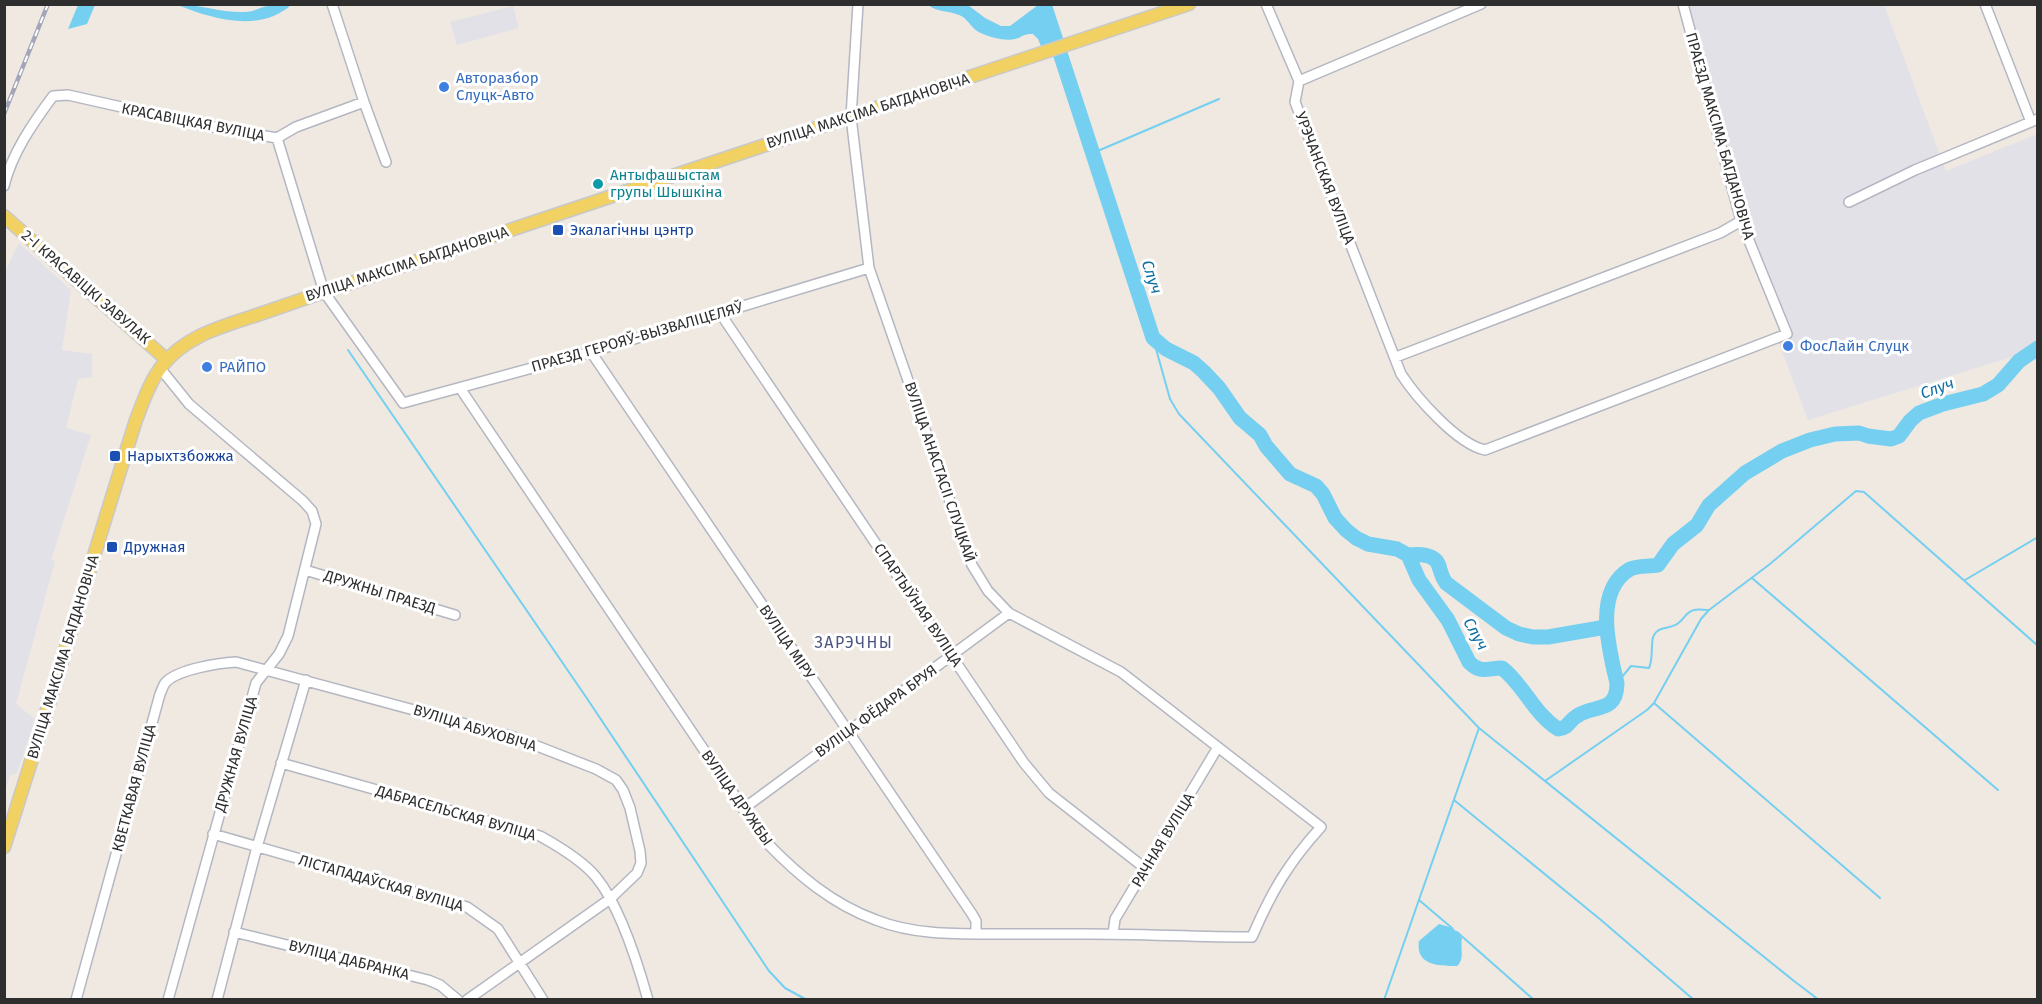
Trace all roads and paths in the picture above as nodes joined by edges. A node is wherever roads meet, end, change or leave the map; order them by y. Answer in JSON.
{"nodes":[{"id":1,"x":332,"y":4,"type":"edge"},
{"id":2,"x":858,"y":4,"type":"edge"},
{"id":3,"x":1162,"y":4,"type":"edge"},
{"id":4,"x":1190,"y":4,"type":"edge"},
{"id":5,"x":1266,"y":4,"type":"edge"},
{"id":6,"x":1481,"y":4,"type":"edge"},
{"id":7,"x":1683,"y":4,"type":"edge"},
{"id":8,"x":1985,"y":4,"type":"edge"},
{"id":9,"x":1143,"y":21,"type":"junction"},
{"id":10,"x":1299,"y":81,"type":"junction"},
{"id":11,"x":364,"y":102,"type":"junction"},
{"id":12,"x":851,"y":117,"type":"junction"},
{"id":13,"x":2034,"y":121,"type":"edge"},
{"id":14,"x":277,"y":138,"type":"junction"},
{"id":15,"x":386,"y":162,"type":"dead end"},
{"id":16,"x":4,"y":186,"type":"edge"},
{"id":17,"x":1849,"y":202,"type":"dead end"},
{"id":18,"x":4,"y":216,"type":"edge"},
{"id":19,"x":1741,"y":221,"type":"junction"},
{"id":20,"x":869,"y":268,"type":"junction"},
{"id":21,"x":324,"y":292,"type":"junction"},
{"id":22,"x":720,"y":314,"type":"junction"},
{"id":23,"x":1787,"y":334,"type":"joint"},
{"id":24,"x":591,"y":352,"type":"junction"},
{"id":25,"x":1396,"y":357,"type":"junction"},
{"id":26,"x":163,"y":364,"type":"junction"},
{"id":27,"x":460,"y":388,"type":"junction"},
{"id":28,"x":403,"y":403,"type":"joint"},
{"id":29,"x":305,"y":570,"type":"junction"},
{"id":30,"x":1009,"y":613,"type":"junction"},
{"id":31,"x":455,"y":615,"type":"dead end"},
{"id":32,"x":952,"y":655,"type":"junction"},
{"id":33,"x":269,"y":669,"type":"junction"},
{"id":34,"x":306,"y":680,"type":"junction"},
{"id":35,"x":848,"y":731,"type":"junction"},
{"id":36,"x":1218,"y":747,"type":"junction"},
{"id":37,"x":281,"y":763,"type":"junction"},
{"id":38,"x":743,"y":808,"type":"junction"},
{"id":39,"x":213,"y":834,"type":"junction"},
{"id":40,"x":4,"y":847,"type":"edge"},
{"id":41,"x":257,"y":847,"type":"junction"},
{"id":42,"x":1146,"y":869,"type":"junction"},
{"id":43,"x":610,"y":899,"type":"junction"},
{"id":44,"x":234,"y":932,"type":"junction"},
{"id":45,"x":976,"y":934,"type":"junction"},
{"id":46,"x":1113,"y":934,"type":"junction"},
{"id":47,"x":1252,"y":937,"type":"joint"},
{"id":48,"x":520,"y":962,"type":"junction"},
{"id":49,"x":76,"y":999,"type":"edge"},
{"id":50,"x":168,"y":999,"type":"edge"},
{"id":51,"x":217,"y":999,"type":"edge"},
{"id":52,"x":458,"y":999,"type":"edge"},
{"id":53,"x":467,"y":999,"type":"edge"},
{"id":54,"x":543,"y":999,"type":"edge"},
{"id":55,"x":648,"y":999,"type":"edge"}],
"edges":[{"from":1,"to":11,"type":"street"},
{"from":2,"to":12,"type":"street","name":"ВУЛІЦА АНАСТАСІІ СЛУЦКАЙ"},
{"from":3,"to":9,"type":"main road","name":"ВУЛІЦА МАКСІМА БАГДАНОВІЧА"},
{"from":4,"to":9,"type":"main road","name":"ВУЛІЦА МАКСІМА БАГДАНОВІЧА"},
{"from":5,"to":10,"type":"street"},
{"from":6,"to":10,"type":"street"},
{"from":7,"to":19,"type":"street","name":"ПРАЕЗД МАКСІМА БАГДАНОВІЧА"},
{"from":8,"to":13,"type":"street"},
{"from":9,"to":12,"type":"main road","name":"ВУЛІЦА МАКСІМА БАГДАНОВІЧА"},
{"from":10,"to":25,"type":"street","name":"УРЭЧАНСКАЯ ВУЛІЦА"},
{"from":11,"to":14,"type":"street"},
{"from":11,"to":15,"type":"street"},
{"from":12,"to":20,"type":"street","name":"ВУЛІЦА АНАСТАСІІ СЛУЦКАЙ"},
{"from":12,"to":21,"type":"main road","name":"ВУЛІЦА МАКСІМА БАГДАНОВІЧА"},
{"from":13,"to":17,"type":"street"},
{"from":14,"to":16,"type":"street","name":"КРАСАВІЦКАЯ ВУЛІЦА"},
{"from":14,"to":21,"type":"street","name":"КРАСАВІЦКАЯ ВУЛІЦА"},
{"from":18,"to":26,"type":"main road","name":"2-І КРАСАВІЦКІ ЗАВУЛАК"},
{"from":19,"to":23,"type":"street","name":"ПРАЕЗД МАКСІМА БАГДАНОВІЧА"},
{"from":19,"to":25,"type":"street"},
{"from":20,"to":22,"type":"street","name":"ПРАЕЗД ГЕРОЯЎ-ВЫЗВАЛІЦЕЛЯЎ"},
{"from":20,"to":30,"type":"street","name":"ВУЛІЦА АНАСТАСІІ СЛУЦКАЙ"},
{"from":21,"to":26,"type":"main road","name":"ВУЛІЦА МАКСІМА БАГДАНОВІЧА"},
{"from":21,"to":28,"type":"street","name":"КРАСАВІЦКАЯ ВУЛІЦА"},
{"from":22,"to":24,"type":"street","name":"ПРАЕЗД ГЕРОЯЎ-ВЫЗВАЛІЦЕЛЯЎ"},
{"from":22,"to":32,"type":"street","name":"СПАРТЫЎНАЯ ВУЛІЦА"},
{"from":23,"to":25,"type":"street","name":"УРЭЧАНСКАЯ ВУЛІЦА"},
{"from":24,"to":27,"type":"street","name":"ПРАЕЗД ГЕРОЯЎ-ВЫЗВАЛІЦЕЛЯЎ"},
{"from":24,"to":35,"type":"street","name":"ВУЛІЦА МІРУ"},
{"from":26,"to":29,"type":"street","name":"ДРУЖНАЯ ВУЛІЦА"},
{"from":26,"to":40,"type":"main road","name":"ВУЛІЦА МАКСІМА БАГДАНОВІЧА"},
{"from":27,"to":28,"type":"street","name":"ПРАЕЗД ГЕРОЯЎ-ВЫЗВАЛІЦЕЛЯЎ"},
{"from":27,"to":38,"type":"street","name":"ВУЛІЦА ДРУЖБЫ"},
{"from":29,"to":31,"type":"street","name":"ДРУЖНЫ ПРАЕЗД"},
{"from":29,"to":33,"type":"street","name":"ДРУЖНАЯ ВУЛІЦА"},
{"from":30,"to":32,"type":"street","name":"ВУЛІЦА ФЁДАРА БРУЯ"},
{"from":30,"to":36,"type":"street","name":"ВУЛІЦА АНАСТАСІІ СЛУЦКАЙ"},
{"from":32,"to":35,"type":"street","name":"ВУЛІЦА ФЁДАРА БРУЯ"},
{"from":32,"to":42,"type":"street","name":"СПАРТЫЎНАЯ ВУЛІЦА"},
{"from":33,"to":34,"type":"street","name":"ВУЛІЦА АБУХОВІЧА"},
{"from":33,"to":39,"type":"street","name":"ДРУЖНАЯ ВУЛІЦА"},
{"from":33,"to":49,"type":"street","name":"КВЕТКАВАЯ ВУЛІЦА"},
{"from":34,"to":37,"type":"street"},
{"from":34,"to":43,"type":"street","name":"ВУЛІЦА АБУХОВІЧА"},
{"from":35,"to":38,"type":"street","name":"ВУЛІЦА ФЁДАРА БРУЯ"},
{"from":35,"to":45,"type":"street","name":"ВУЛІЦА МІРУ"},
{"from":36,"to":42,"type":"street","name":"РАЧНАЯ ВУЛІЦА"},
{"from":36,"to":47,"type":"street","name":"ВУЛІЦА АНАСТАСІІ СЛУЦКАЙ"},
{"from":37,"to":41,"type":"street"},
{"from":37,"to":43,"type":"street","name":"ДАБРАСЕЛЬСКАЯ ВУЛІЦА"},
{"from":38,"to":45,"type":"street","name":"ВУЛІЦА ДРУЖБЫ"},
{"from":39,"to":41,"type":"street","name":"ЛІСТАПАДАЎСКАЯ ВУЛІЦА"},
{"from":39,"to":50,"type":"street","name":"ДРУЖНАЯ ВУЛІЦА"},
{"from":41,"to":44,"type":"street"},
{"from":41,"to":48,"type":"street","name":"ЛІСТАПАДАЎСКАЯ ВУЛІЦА"},
{"from":42,"to":46,"type":"street","name":"РАЧНАЯ ВУЛІЦА"},
{"from":43,"to":48,"type":"street"},
{"from":43,"to":55,"type":"street","name":"ДАБРАСЕЛЬСКАЯ ВУЛІЦА"},
{"from":44,"to":51,"type":"street"},
{"from":44,"to":52,"type":"street","name":"ВУЛІЦА ДАБРАНКА"},
{"from":45,"to":46,"type":"street","name":"ВУЛІЦА ДРУЖБЫ"},
{"from":46,"to":47,"type":"street","name":"ВУЛІЦА ДРУЖБЫ"},
{"from":48,"to":53,"type":"street"},
{"from":48,"to":54,"type":"street","name":"ЛІСТАПАДАЎСКАЯ ВУЛІЦА"}]}
